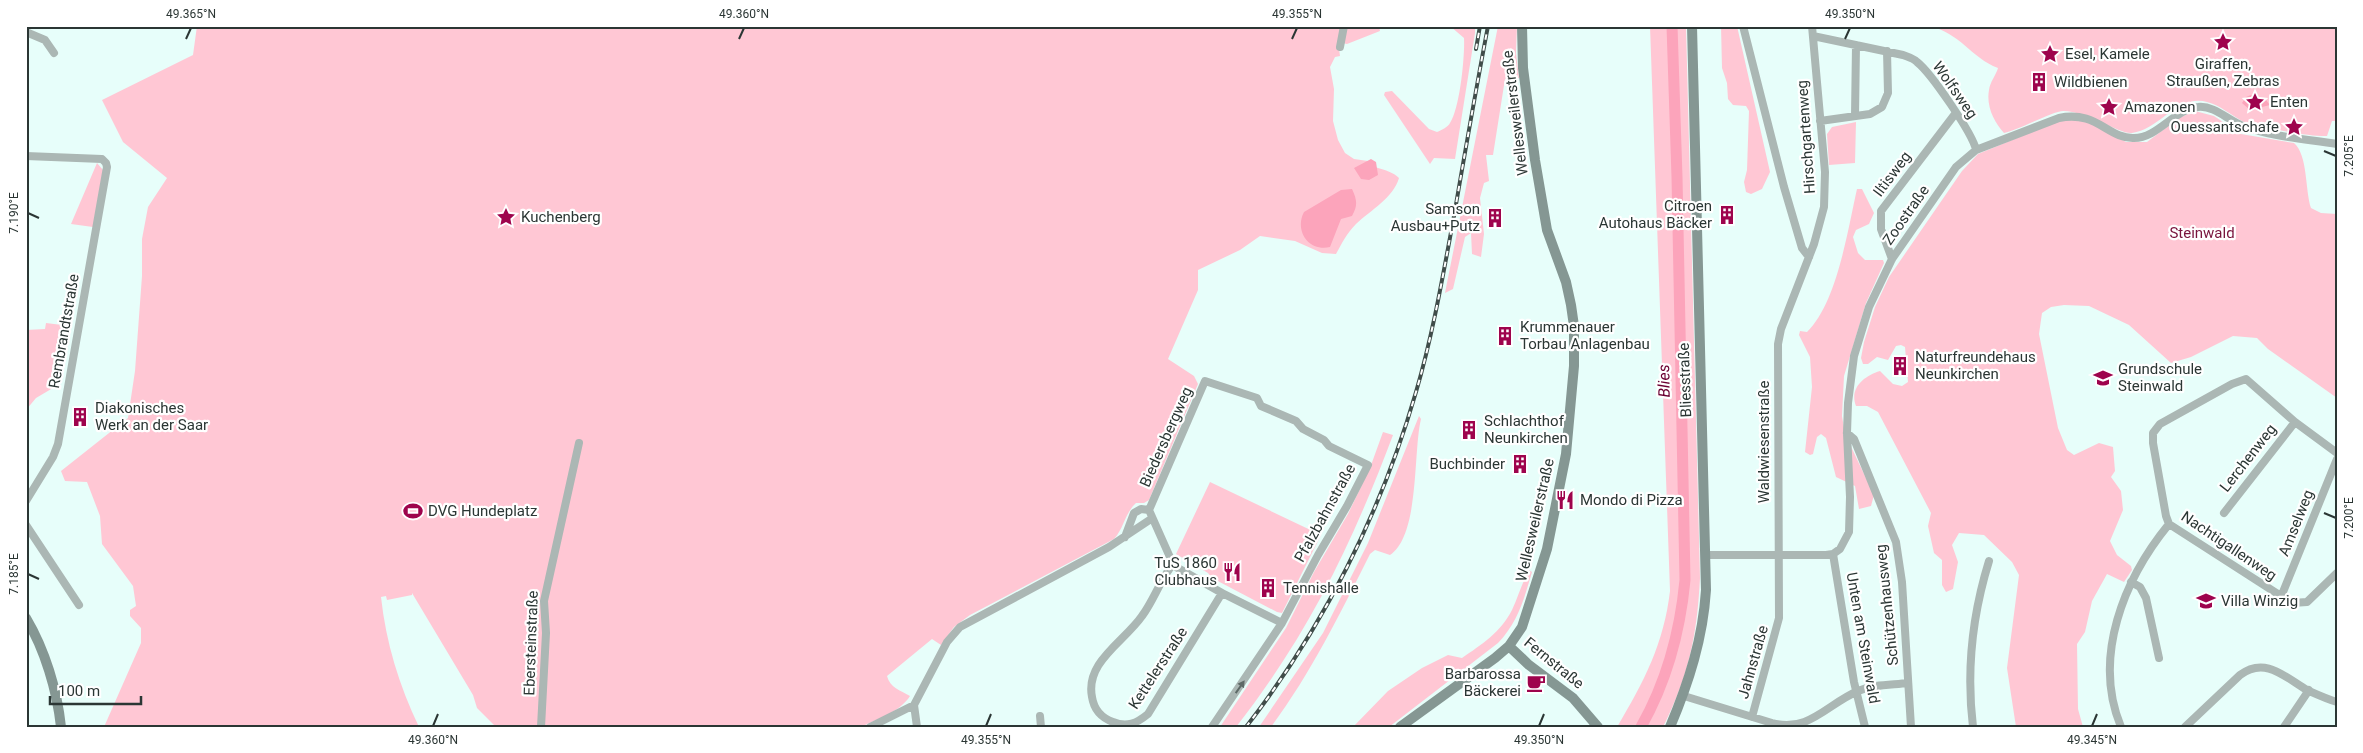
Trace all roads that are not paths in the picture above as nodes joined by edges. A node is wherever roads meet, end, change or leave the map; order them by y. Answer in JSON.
{"nodes":[{"id":1,"x":1344,"y":26,"type":"edge"},
{"id":2,"x":1522,"y":26,"type":"edge"},
{"id":3,"x":1692,"y":26,"type":"edge"},
{"id":4,"x":1743,"y":26,"type":"edge"},
{"id":5,"x":1812,"y":26,"type":"edge"},
{"id":6,"x":26,"y":32,"type":"edge"},
{"id":7,"x":1813,"y":36,"type":"junction"},
{"id":8,"x":1856,"y":45,"type":"junction"},
{"id":9,"x":1340,"y":47,"type":"dead end"},
{"id":10,"x":1887,"y":52,"type":"junction"},
{"id":11,"x":54,"y":53,"type":"dead end"},
{"id":12,"x":1955,"y":114,"type":"junction"},
{"id":13,"x":1855,"y":116,"type":"junction"},
{"id":14,"x":1820,"y":121,"type":"junction"},
{"id":15,"x":2337,"y":144,"type":"edge"},
{"id":16,"x":1976,"y":150,"type":"junction"},
{"id":17,"x":26,"y":156,"type":"edge"},
{"id":18,"x":1809,"y":257,"type":"junction"},
{"id":19,"x":1892,"y":259,"type":"junction"},
{"id":20,"x":1781,"y":329,"type":"joint"},
{"id":21,"x":2295,"y":422,"type":"junction"},
{"id":22,"x":1846,"y":433,"type":"junction"},
{"id":23,"x":579,"y":443,"type":"dead end"},
{"id":24,"x":2337,"y":453,"type":"edge"},
{"id":25,"x":2337,"y":459,"type":"edge"},
{"id":26,"x":1368,"y":464,"type":"joint"},
{"id":27,"x":26,"y":501,"type":"edge"},
{"id":28,"x":1149,"y":510,"type":"junction"},
{"id":29,"x":2224,"y":512,"type":"dead end"},
{"id":30,"x":1151,"y":519,"type":"junction"},
{"id":31,"x":2169,"y":524,"type":"junction"},
{"id":32,"x":26,"y":525,"type":"edge"},
{"id":33,"x":1125,"y":537,"type":"junction"},
{"id":34,"x":1833,"y":554,"type":"junction"},
{"id":35,"x":1705,"y":555,"type":"junction"},
{"id":36,"x":1779,"y":555,"type":"junction"},
{"id":37,"x":1989,"y":561,"type":"dead end"},
{"id":38,"x":1173,"y":564,"type":"junction"},
{"id":39,"x":2337,"y":573,"type":"edge"},
{"id":40,"x":2131,"y":582,"type":"junction"},
{"id":41,"x":1222,"y":593,"type":"junction"},
{"id":42,"x":2281,"y":597,"type":"junction"},
{"id":43,"x":79,"y":605,"type":"dead end"},
{"id":44,"x":26,"y":618,"type":"edge"},
{"id":45,"x":1282,"y":623,"type":"junction"},
{"id":46,"x":1509,"y":646,"type":"junction"},
{"id":47,"x":2159,"y":658,"type":"dead end"},
{"id":48,"x":1908,"y":683,"type":"junction"},
{"id":49,"x":2308,"y":690,"type":"junction"},
{"id":50,"x":1857,"y":691,"type":"junction"},
{"id":51,"x":1684,"y":696,"type":"junction"},
{"id":52,"x":2337,"y":702,"type":"edge"},
{"id":53,"x":914,"y":705,"type":"junction"},
{"id":54,"x":1040,"y":716,"type":"dead end"},
{"id":55,"x":1752,"y":717,"type":"junction"},
{"id":56,"x":61,"y":727,"type":"edge"},
{"id":57,"x":541,"y":727,"type":"edge"},
{"id":58,"x":870,"y":727,"type":"edge"},
{"id":59,"x":917,"y":727,"type":"edge"},
{"id":60,"x":1041,"y":727,"type":"edge"},
{"id":61,"x":1212,"y":727,"type":"edge"},
{"id":62,"x":1400,"y":727,"type":"edge"},
{"id":63,"x":1598,"y":727,"type":"edge"},
{"id":64,"x":1670,"y":727,"type":"edge"},
{"id":65,"x":1865,"y":727,"type":"edge"},
{"id":66,"x":1911,"y":727,"type":"edge"},
{"id":67,"x":1973,"y":727,"type":"edge"},
{"id":68,"x":2121,"y":727,"type":"edge"},
{"id":69,"x":2185,"y":727,"type":"edge"},
{"id":70,"x":2284,"y":727,"type":"edge"}],
"edges":[{"from":1,"to":9,"type":"street"},
{"from":2,"to":46,"type":"street","name":"Wellesweilerstraße"},
{"from":3,"to":35,"type":"street","name":"Bliesstraße"},
{"from":4,"to":18,"type":"street"},
{"from":5,"to":7,"type":"street","name":"Hirschgartenweg"},
{"from":6,"to":11,"type":"street"},
{"from":7,"to":8,"type":"street","name":"Wolfsweg"},
{"from":7,"to":14,"type":"street","name":"Hirschgartenweg"},
{"from":8,"to":10,"type":"street","name":"Wolfsweg"},
{"from":8,"to":13,"type":"street"},
{"from":10,"to":12,"type":"street","name":"Wolfsweg"},
{"from":10,"to":13,"type":"street"},
{"from":12,"to":16,"type":"street","name":"Wolfsweg"},
{"from":12,"to":19,"type":"street","name":"Iltisweg"},
{"from":13,"to":14,"type":"street"},
{"from":14,"to":18,"type":"street","name":"Hirschgartenweg"},
{"from":15,"to":16,"type":"street","name":"Zoostraße"},
{"from":16,"to":19,"type":"street","name":"Zoostraße"},
{"from":17,"to":27,"type":"street","name":"Rembrandtstraße"},
{"from":18,"to":20,"type":"street","name":"Hirschgartenweg"},
{"from":19,"to":22,"type":"street","name":"Zoostraße"},
{"from":20,"to":36,"type":"street","name":"Waldwiesenstraße"},
{"from":21,"to":24,"type":"street","name":"Nachtigallenweg"},
{"from":21,"to":29,"type":"street","name":"Lerchenweg"},
{"from":21,"to":31,"type":"street","name":"Nachtigallenweg"},
{"from":22,"to":34,"type":"street","name":"Zoostraße"},
{"from":22,"to":48,"type":"street","name":"Schützenhausweg"},
{"from":23,"to":57,"type":"street","name":"Ebersteinstraße"},
{"from":25,"to":42,"type":"street","name":"Amselweg"},
{"from":26,"to":28,"type":"street","name":"Biedersbergweg"},
{"from":26,"to":45,"type":"street","name":"Pfalzbahnstraße"},
{"from":28,"to":30,"type":"street","name":"Biedersbergweg"},
{"from":28,"to":33,"type":"street","name":"Biedersbergweg"},
{"from":30,"to":33,"type":"street"},
{"from":30,"to":38,"type":"street","name":"Biedersbergweg"},
{"from":31,"to":40,"type":"street"},
{"from":31,"to":42,"type":"street","name":"Nachtigallenweg"},
{"from":32,"to":43,"type":"street"},
{"from":33,"to":53,"type":"street"},
{"from":34,"to":36,"type":"street"},
{"from":34,"to":50,"type":"street","name":"Unten am Steinwald"},
{"from":35,"to":36,"type":"street"},
{"from":35,"to":51,"type":"street","name":"Bliesstraße"},
{"from":36,"to":55,"type":"street","name":"Jahnstraße"},
{"from":37,"to":67,"type":"street"},
{"from":38,"to":41,"type":"street"},
{"from":38,"to":41,"type":"street","name":"Kettelerstraße"},
{"from":39,"to":42,"type":"street","name":"Nachtigallenweg"},
{"from":40,"to":47,"type":"street"},
{"from":40,"to":68,"type":"street"},
{"from":41,"to":45,"type":"street"},
{"from":44,"to":56,"type":"street"},
{"from":61,"to":45,"type":"street","name":"Pfalzbahnstraße","one_way":true},
{"from":46,"to":62,"type":"street","name":"Wellesweilerstraße"},
{"from":46,"to":63,"type":"street","name":"Fernstraße"},
{"from":48,"to":50,"type":"street"},
{"from":48,"to":66,"type":"street","name":"Schützenhausweg"},
{"from":49,"to":52,"type":"street"},
{"from":49,"to":69,"type":"street"},
{"from":49,"to":70,"type":"street"},
{"from":50,"to":55,"type":"street"},
{"from":50,"to":65,"type":"street","name":"Unten am Steinwald"},
{"from":51,"to":55,"type":"street"},
{"from":51,"to":64,"type":"street","name":"Bliesstraße"},
{"from":53,"to":58,"type":"street"},
{"from":53,"to":59,"type":"street"},
{"from":54,"to":60,"type":"street"}]}
